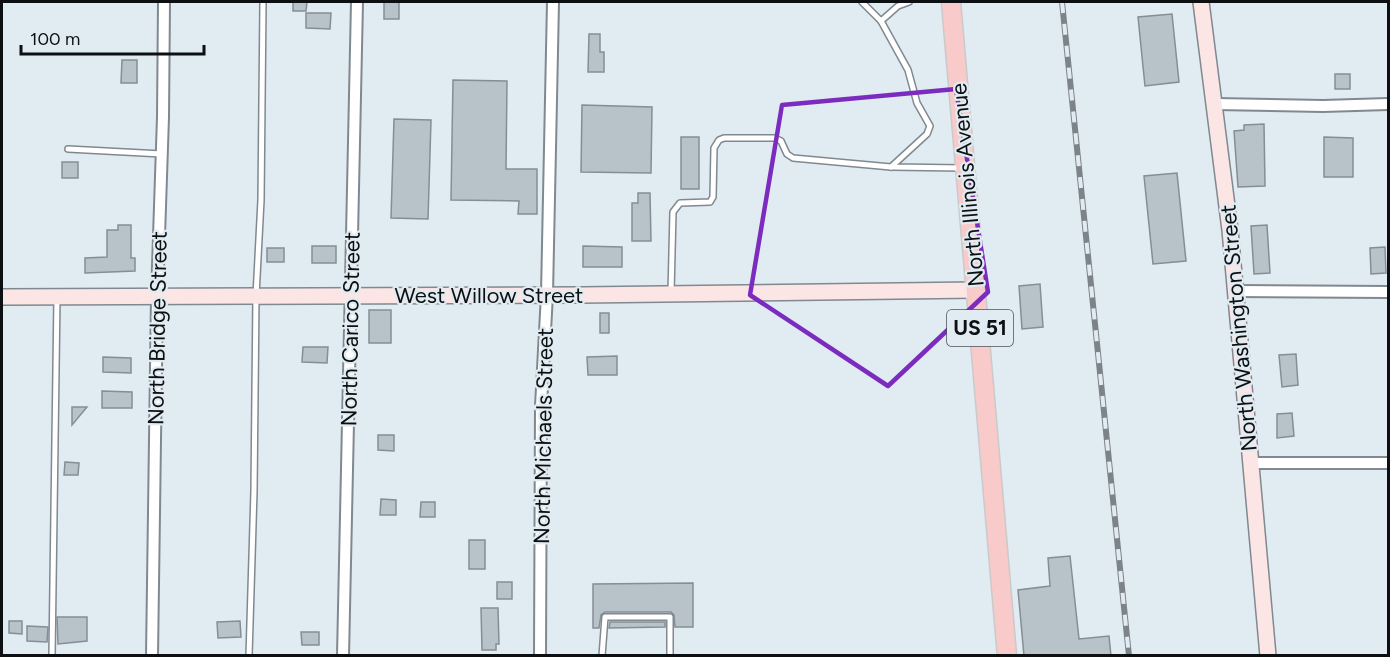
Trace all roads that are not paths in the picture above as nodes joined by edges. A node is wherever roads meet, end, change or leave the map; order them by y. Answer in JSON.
{"nodes":[{"id":1,"x":164,"y":2,"type":"edge"},
{"id":2,"x":263,"y":2,"type":"edge"},
{"id":3,"x":357,"y":2,"type":"edge"},
{"id":4,"x":554,"y":2,"type":"edge"},
{"id":5,"x":862,"y":2,"type":"edge"},
{"id":6,"x":909,"y":2,"type":"edge"},
{"id":7,"x":951,"y":2,"type":"edge"},
{"id":8,"x":1201,"y":2,"type":"edge"},
{"id":9,"x":881,"y":21,"type":"junction"},
{"id":10,"x":1215,"y":104,"type":"junction"},
{"id":11,"x":1389,"y":104,"type":"edge"},
{"id":12,"x":69,"y":149,"type":"dead end"},
{"id":13,"x":162,"y":154,"type":"junction"},
{"id":14,"x":891,"y":167,"type":"junction"},
{"id":15,"x":966,"y":168,"type":"junction"},
{"id":16,"x":976,"y":290,"type":"junction"},
{"id":17,"x":1236,"y":291,"type":"junction"},
{"id":18,"x":1389,"y":292,"type":"edge"},
{"id":19,"x":547,"y":294,"type":"junction"},
{"id":20,"x":671,"y":294,"type":"junction"},
{"id":21,"x":351,"y":295,"type":"junction"},
{"id":22,"x":157,"y":296,"type":"junction"},
{"id":23,"x":256,"y":296,"type":"junction"},
{"id":24,"x":2,"y":297,"type":"edge"},
{"id":25,"x":57,"y":297,"type":"junction"},
{"id":26,"x":1251,"y":463,"type":"junction"},
{"id":27,"x":1389,"y":463,"type":"edge"},
{"id":28,"x":52,"y":656,"type":"edge"},
{"id":29,"x":152,"y":656,"type":"edge"},
{"id":30,"x":249,"y":656,"type":"edge"},
{"id":31,"x":343,"y":656,"type":"edge"},
{"id":32,"x":540,"y":656,"type":"edge"},
{"id":33,"x":602,"y":656,"type":"edge"},
{"id":34,"x":670,"y":656,"type":"edge"},
{"id":35,"x":1007,"y":656,"type":"edge"},
{"id":36,"x":1268,"y":656,"type":"edge"}],
"edges":[{"from":1,"to":13,"type":"street","name":"North Bridge Street"},
{"from":2,"to":23,"type":"lane"},
{"from":3,"to":21,"type":"street","name":"North Carico Street"},
{"from":4,"to":19,"type":"street","name":"North Michaels Street"},
{"from":5,"to":9,"type":"lane"},
{"from":6,"to":9,"type":"lane"},
{"from":7,"to":15,"type":"main road","name":"North Illinois Avenue","number":"US 51"},
{"from":8,"to":10,"type":"street","name":"North Washington Street"},
{"from":9,"to":14,"type":"lane"},
{"from":10,"to":11,"type":"street"},
{"from":10,"to":17,"type":"street","name":"North Washington Street"},
{"from":12,"to":13,"type":"lane"},
{"from":13,"to":22,"type":"street","name":"North Bridge Street"},
{"from":14,"to":15,"type":"lane"},
{"from":14,"to":20,"type":"lane"},
{"from":15,"to":16,"type":"main road","name":"North Illinois Avenue","number":"US 51"},
{"from":16,"to":20,"type":"street","name":"West Willow Street"},
{"from":16,"to":35,"type":"main road","name":"North Illinois Avenue","number":"US 51"},
{"from":17,"to":18,"type":"street"},
{"from":17,"to":26,"type":"street","name":"North Washington Street"},
{"from":19,"to":20,"type":"street","name":"West Willow Street"},
{"from":19,"to":21,"type":"street","name":"West Willow Street"},
{"from":19,"to":32,"type":"street","name":"North Michaels Street"},
{"from":21,"to":23,"type":"street","name":"West Willow Street"},
{"from":21,"to":31,"type":"street","name":"North Carico Street"},
{"from":22,"to":23,"type":"street","name":"West Willow Street"},
{"from":22,"to":25,"type":"street","name":"West Willow Street"},
{"from":22,"to":29,"type":"street","name":"North Bridge Street"},
{"from":23,"to":30,"type":"lane"},
{"from":24,"to":25,"type":"street","name":"West Willow Street"},
{"from":25,"to":28,"type":"lane"},
{"from":26,"to":27,"type":"street"},
{"from":26,"to":36,"type":"street","name":"North Washington Street"},
{"from":33,"to":34,"type":"lane"}]}
